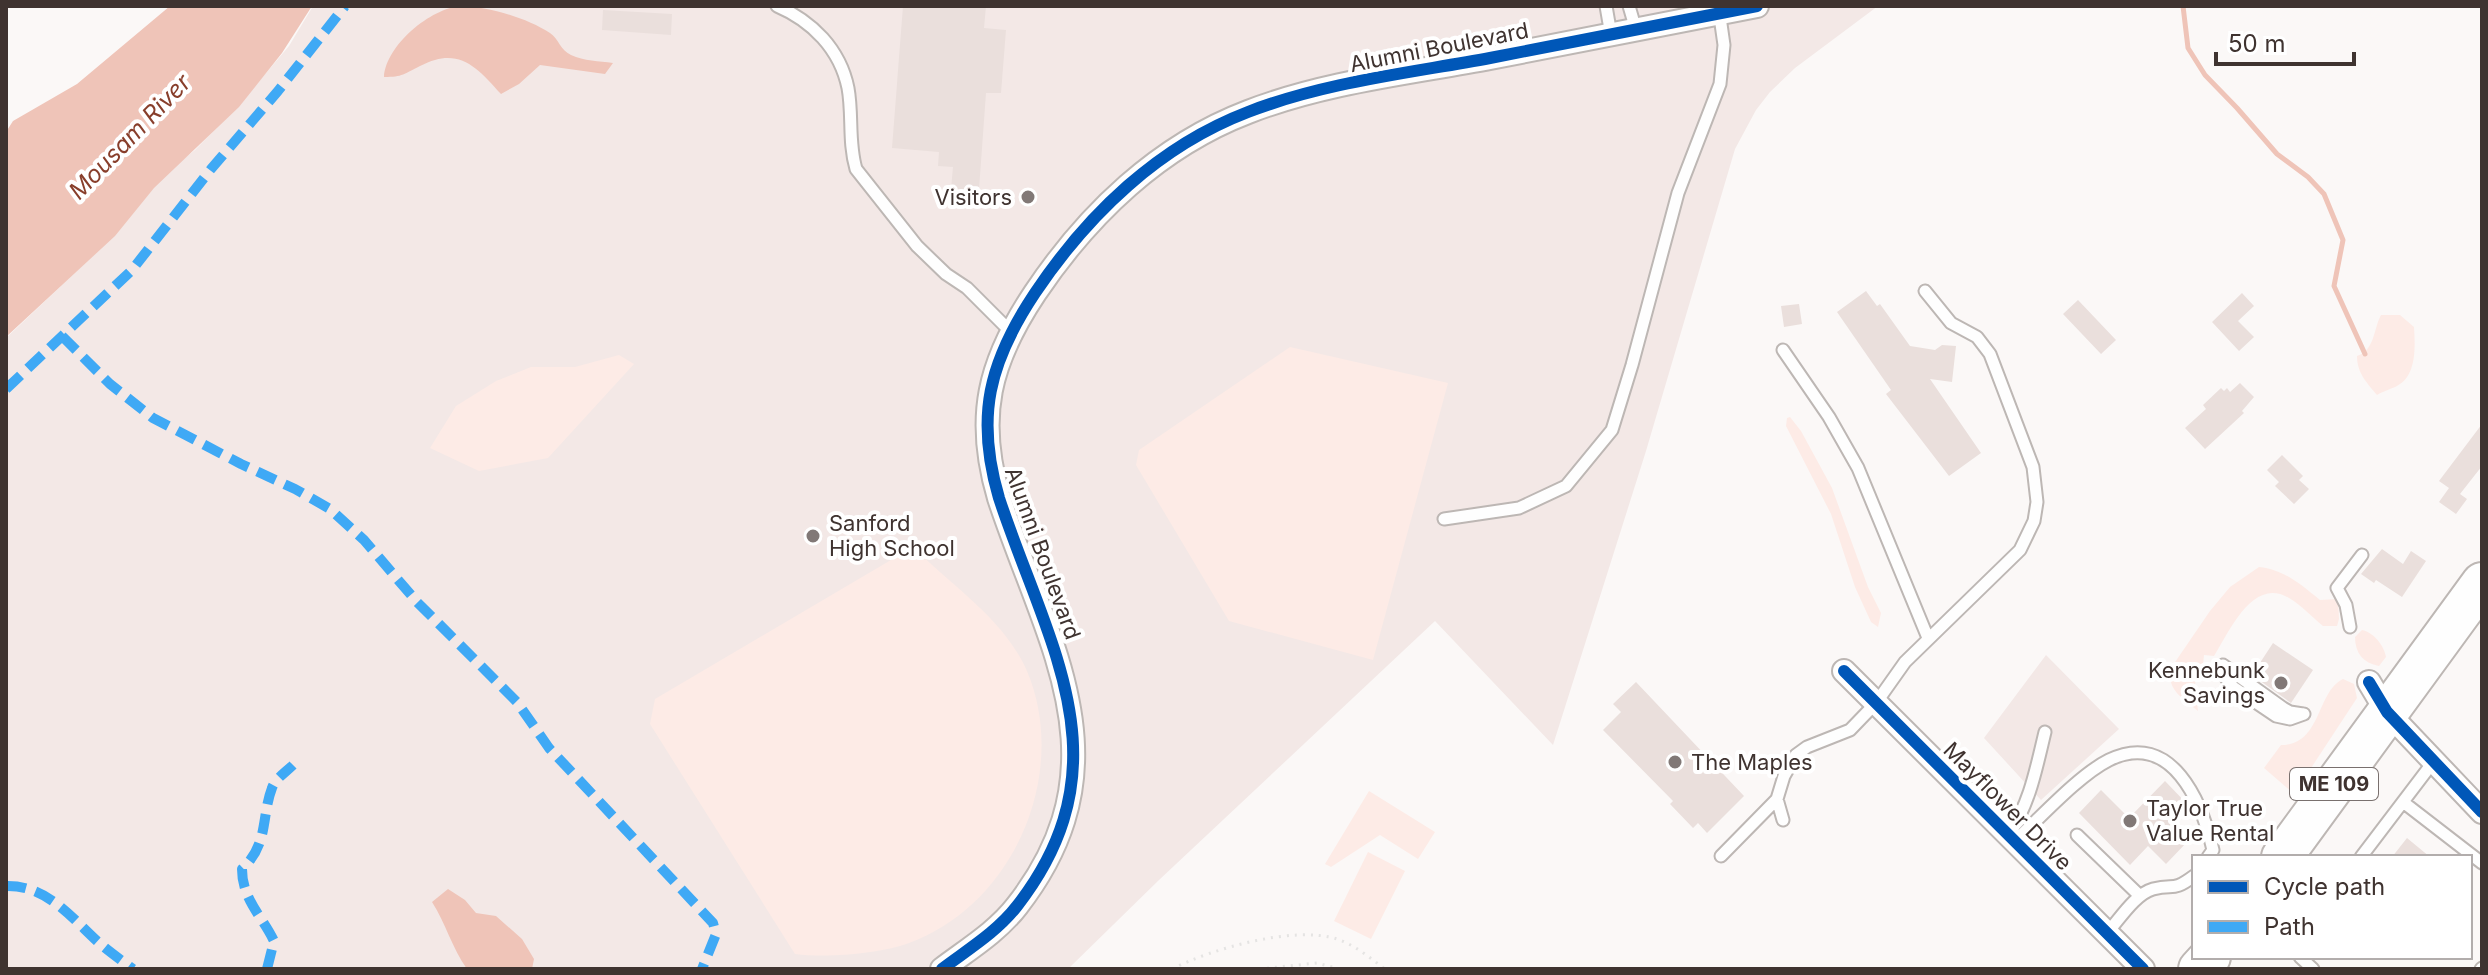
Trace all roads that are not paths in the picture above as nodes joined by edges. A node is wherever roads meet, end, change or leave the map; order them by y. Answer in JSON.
{"nodes":[{"id":1,"x":777,"y":6,"type":"edge"},
{"id":2,"x":1606,"y":6,"type":"edge"},
{"id":3,"x":1629,"y":6,"type":"edge"},
{"id":4,"x":1757,"y":6,"type":"edge"},
{"id":5,"x":1719,"y":10,"type":"edge"},
{"id":6,"x":1636,"y":30,"type":"junction"},
{"id":7,"x":1611,"y":35,"type":"junction"},
{"id":8,"x":1925,"y":291,"type":"dead end"},
{"id":9,"x":1012,"y":333,"type":"junction"},
{"id":10,"x":1783,"y":350,"type":"dead end"},
{"id":11,"x":1444,"y":519,"type":"dead end"},
{"id":12,"x":2362,"y":555,"type":"dead end"},
{"id":13,"x":2482,"y":583,"type":"edge"},
{"id":14,"x":2350,"y":627,"type":"dead end"},
{"id":15,"x":1928,"y":638,"type":"junction"},
{"id":16,"x":2223,"y":665,"type":"dead end"},
{"id":17,"x":1844,"y":671,"type":"dead end"},
{"id":18,"x":2378,"y":697,"type":"junction"},
{"id":19,"x":1876,"y":703,"type":"junction"},
{"id":20,"x":2304,"y":714,"type":"dead end"},
{"id":21,"x":2045,"y":732,"type":"dead end"},
{"id":22,"x":2434,"y":761,"type":"junction"},
{"id":23,"x":1777,"y":799,"type":"junction"},
{"id":24,"x":2403,"y":802,"type":"junction"},
{"id":25,"x":2482,"y":812,"type":"edge"},
{"id":26,"x":1783,"y":820,"type":"dead end"},
{"id":27,"x":2077,"y":835,"type":"dead end"},
{"id":28,"x":2012,"y":838,"type":"junction"},
{"id":29,"x":2211,"y":854,"type":"edge"},
{"id":30,"x":2283,"y":855,"type":"edge"},
{"id":31,"x":2363,"y":855,"type":"edge"},
{"id":32,"x":2472,"y":855,"type":"edge"},
{"id":33,"x":1721,"y":856,"type":"dead end"},
{"id":34,"x":2192,"y":878,"type":"edge"},
{"id":35,"x":2140,"y":896,"type":"junction"},
{"id":36,"x":2107,"y":933,"type":"junction"},
{"id":37,"x":942,"y":969,"type":"edge"},
{"id":38,"x":2143,"y":969,"type":"edge"}],
"edges":[{"from":1,"to":9,"type":"lane"},
{"from":2,"to":7,"type":"lane"},
{"from":3,"to":6,"type":"lane"},
{"from":4,"to":5,"type":"street","name":"Alumni Boulevard"},
{"from":5,"to":6,"type":"street","name":"Alumni Boulevard"},
{"from":5,"to":11,"type":"lane"},
{"from":6,"to":7,"type":"street","name":"Alumni Boulevard"},
{"from":7,"to":9,"type":"street","name":"Alumni Boulevard"},
{"from":8,"to":15,"type":"lane"},
{"from":9,"to":37,"type":"street","name":"Alumni Boulevard"},
{"from":10,"to":15,"type":"lane"},
{"from":12,"to":14,"type":"lane"},
{"from":13,"to":18,"type":"highway","number":"ME 109"},
{"from":15,"to":19,"type":"lane"},
{"from":16,"to":20,"type":"lane"},
{"from":17,"to":19,"type":"street","name":"Mayflower Drive"},
{"from":18,"to":22,"type":"street"},
{"from":18,"to":30,"type":"highway","number":"ME 109"},
{"from":19,"to":23,"type":"lane"},
{"from":19,"to":28,"type":"street","name":"Mayflower Drive"},
{"from":21,"to":28,"type":"lane"},
{"from":22,"to":24,"type":"lane"},
{"from":22,"to":25,"type":"street"},
{"from":23,"to":26,"type":"lane"},
{"from":23,"to":33,"type":"lane"},
{"from":24,"to":31,"type":"lane"},
{"from":24,"to":32,"type":"lane"},
{"from":27,"to":35,"type":"lane"},
{"from":28,"to":29,"type":"lane"},
{"from":28,"to":36,"type":"street","name":"Mayflower Drive"},
{"from":34,"to":35,"type":"lane"},
{"from":35,"to":36,"type":"lane"},
{"from":36,"to":38,"type":"street","name":"Mayflower Drive"}]}
